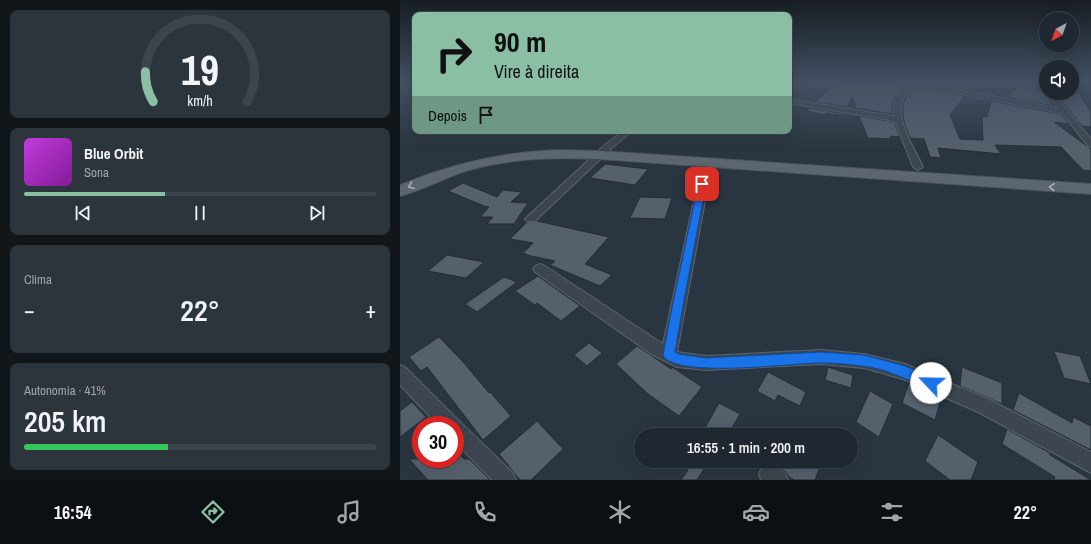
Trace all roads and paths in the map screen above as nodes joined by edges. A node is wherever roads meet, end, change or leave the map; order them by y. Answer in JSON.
{"nodes":[{"id":1,"x":810,"y":104,"type":"edge"},
{"id":2,"x":896,"y":104,"type":"edge"},
{"id":3,"x":1026,"y":104,"type":"edge"},
{"id":4,"x":1059,"y":104,"type":"edge"},
{"id":5,"x":1066,"y":112,"type":"junction"},
{"id":6,"x":898,"y":119,"type":"junction"},
{"id":7,"x":624,"y":134,"type":"edge"},
{"id":8,"x":1091,"y":144,"type":"edge"},
{"id":9,"x":604,"y":151,"type":"junction"},
{"id":10,"x":707,"y":163,"type":"junction"},
{"id":11,"x":918,"y":167,"type":"junction"},
{"id":12,"x":400,"y":179,"type":"edge"},
{"id":13,"x":1091,"y":179,"type":"edge"},
{"id":14,"x":1091,"y":189,"type":"edge"},
{"id":15,"x":400,"y":191,"type":"edge"},
{"id":16,"x":532,"y":219,"type":"dead end"},
{"id":17,"x":540,"y":269,"type":"dead end"},
{"id":18,"x":669,"y":355,"type":"junction"},
{"id":19,"x":400,"y":373,"type":"edge"},
{"id":20,"x":442,"y":416,"type":"edge"},
{"id":21,"x":464,"y":438,"type":"edge"},
{"id":22,"x":1091,"y":463,"type":"edge"},
{"id":23,"x":506,"y":480,"type":"edge"}],
"edges":[{"from":1,"to":6,"type":"street"},
{"from":2,"to":6,"type":"street"},
{"from":3,"to":5,"type":"street"},
{"from":4,"to":5,"type":"street"},
{"from":5,"to":8,"type":"street"},
{"from":6,"to":11,"type":"street"},
{"from":7,"to":9,"type":"street"},
{"from":9,"to":10,"type":"main road"},
{"from":9,"to":11,"type":"main road"},
{"from":9,"to":12,"type":"main road"},
{"from":9,"to":15,"type":"main road","one_way":true},
{"from":9,"to":16,"type":"street"},
{"from":14,"to":10,"type":"main road","one_way":true},
{"from":10,"to":18,"type":"street"},
{"from":11,"to":13,"type":"main road"},
{"from":17,"to":18,"type":"street"},
{"from":18,"to":22,"type":"street"},
{"from":19,"to":20,"type":"street"},
{"from":21,"to":23,"type":"street"}]}
